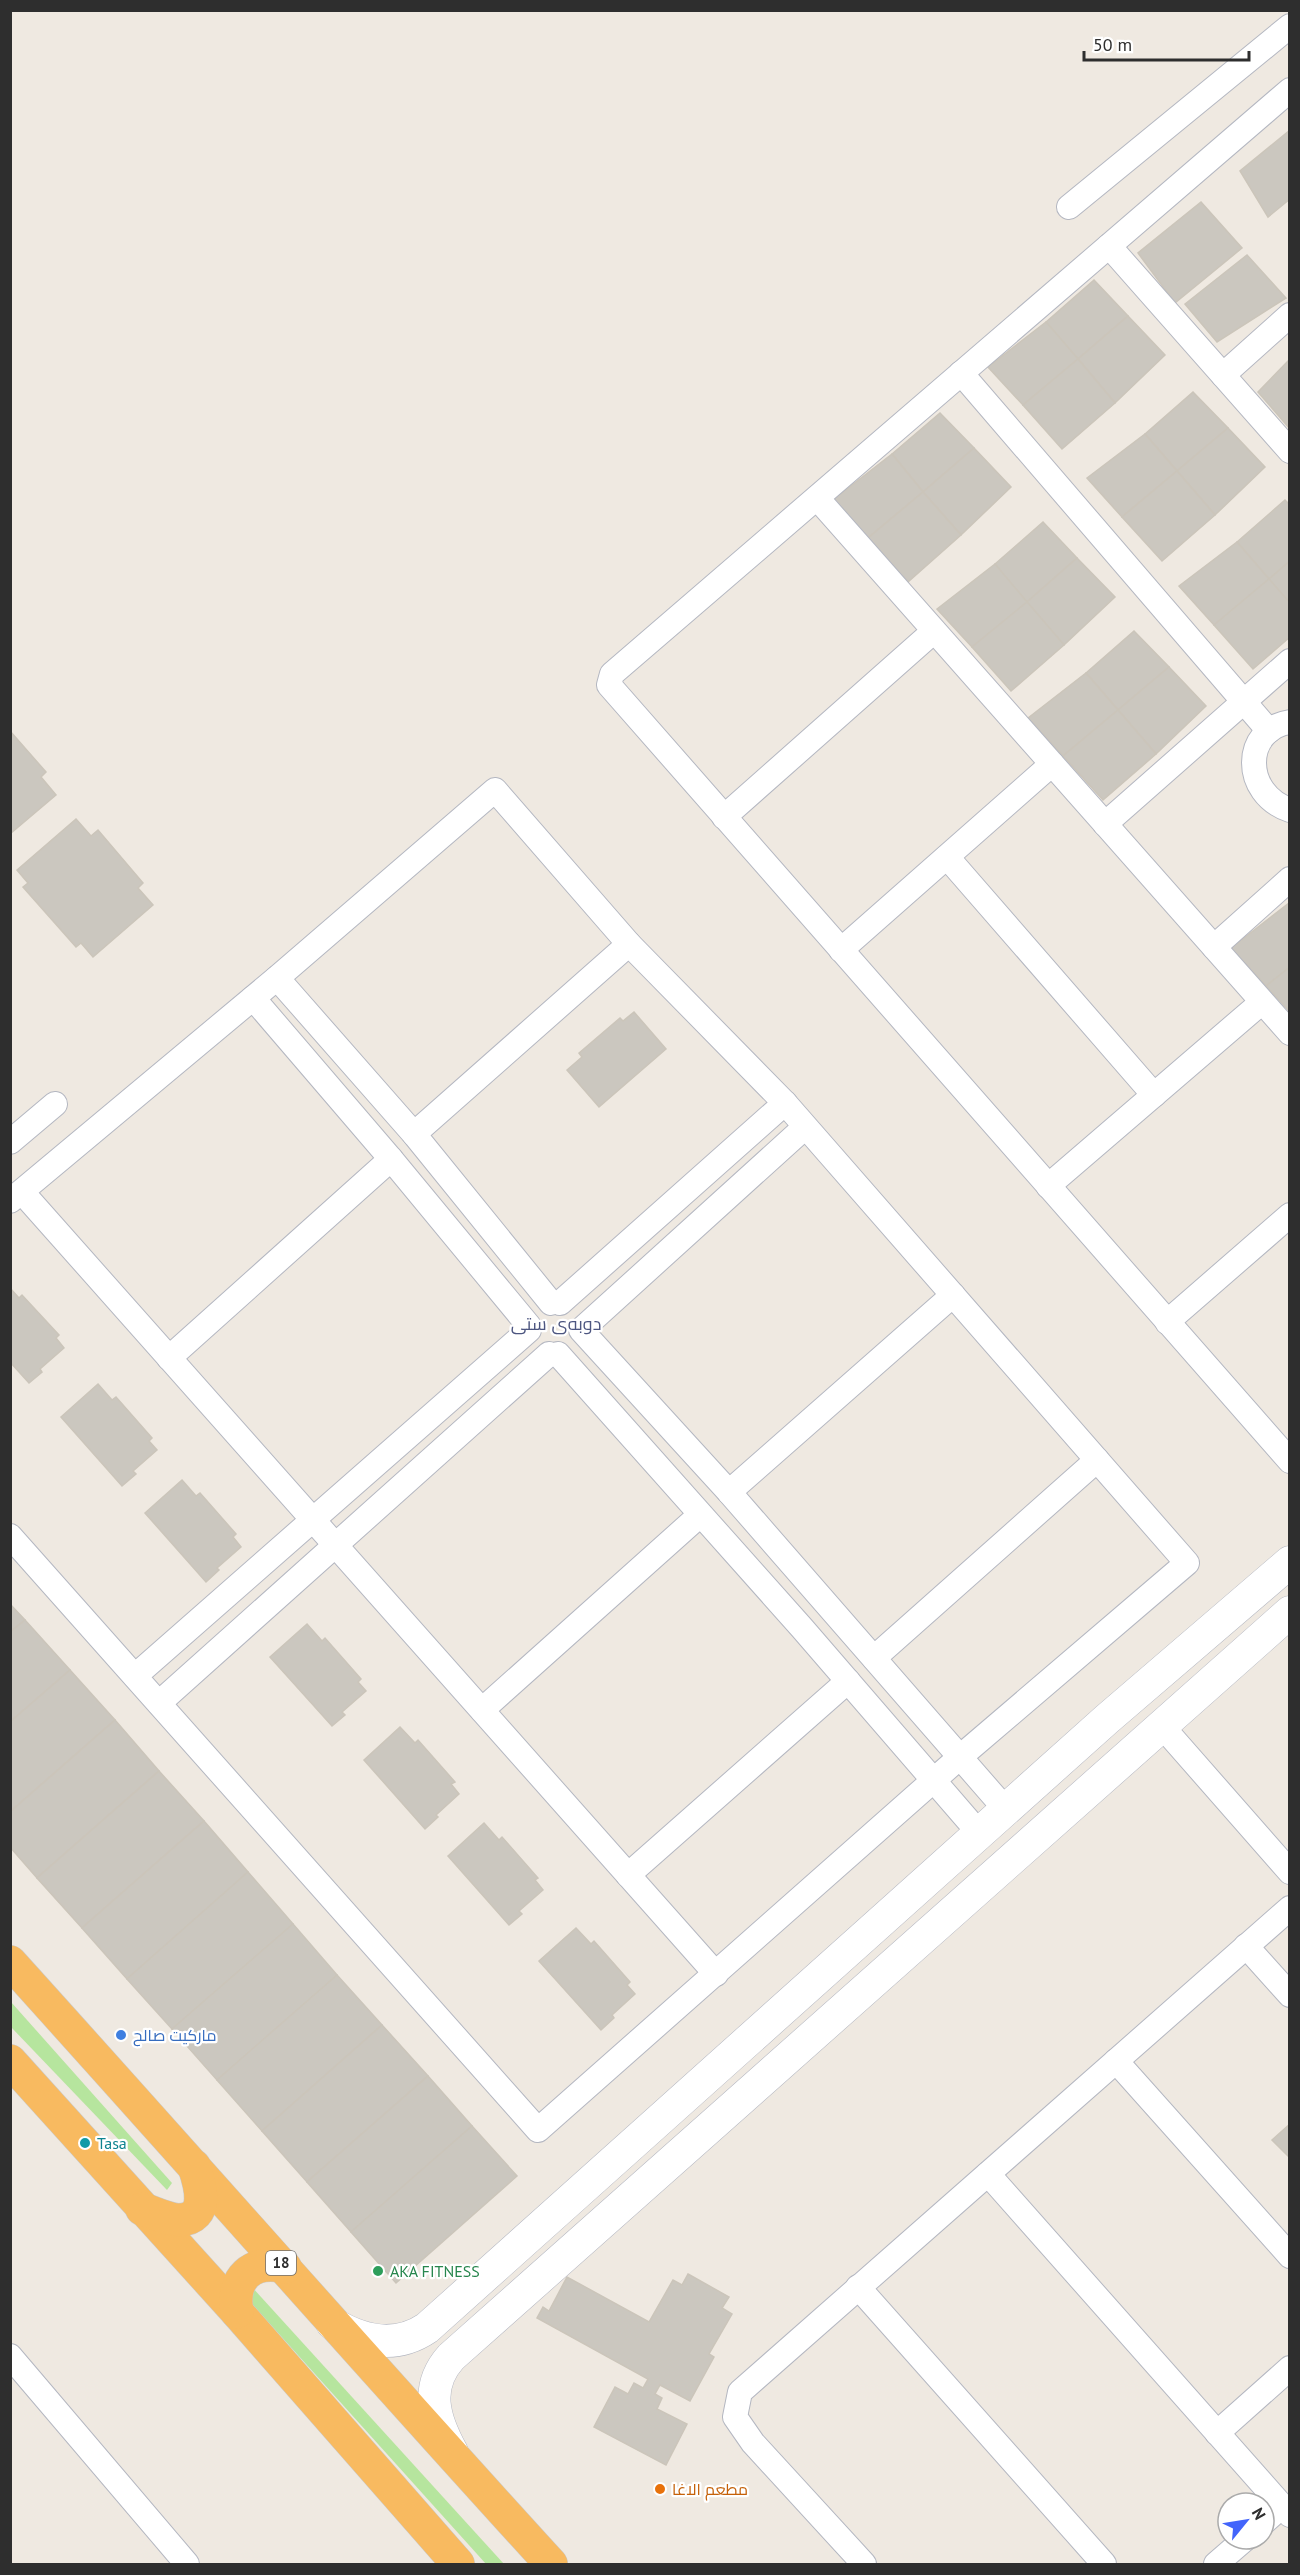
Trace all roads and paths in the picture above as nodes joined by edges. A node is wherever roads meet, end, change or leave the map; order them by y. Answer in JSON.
{"nodes":[{"id":1,"x":1290,"y":26,"type":"edge"},
{"id":2,"x":1290,"y":90,"type":"edge"},
{"id":3,"x":1069,"y":207,"type":"dead end"},
{"id":4,"x":1109,"y":246,"type":"junction"},
{"id":5,"x":1290,"y":315,"type":"edge"},
{"id":6,"x":961,"y":373,"type":"junction"},
{"id":7,"x":1223,"y":375,"type":"junction"},
{"id":8,"x":1290,"y":451,"type":"edge"},
{"id":9,"x":817,"y":498,"type":"junction"},
{"id":10,"x":934,"y":631,"type":"junction"},
{"id":11,"x":1290,"y":661,"type":"edge"},
{"id":12,"x":1243,"y":701,"type":"junction"},
{"id":13,"x":1279,"y":727,"type":"edge"},
{"id":14,"x":1052,"y":764,"type":"junction"},
{"id":15,"x":1290,"y":810,"type":"edge"},
{"id":16,"x":724,"y":817,"type":"junction"},
{"id":17,"x":1105,"y":824,"type":"junction"},
{"id":18,"x":947,"y":857,"type":"junction"},
{"id":19,"x":1290,"y":879,"type":"edge"},
{"id":20,"x":629,"y":944,"type":"junction"},
{"id":21,"x":1214,"y":947,"type":"junction"},
{"id":22,"x":841,"y":950,"type":"junction"},
{"id":23,"x":277,"y":978,"type":"junction"},
{"id":24,"x":253,"y":998,"type":"junction"},
{"id":25,"x":1262,"y":1002,"type":"junction"},
{"id":26,"x":1290,"y":1033,"type":"edge"},
{"id":27,"x":1154,"y":1095,"type":"junction"},
{"id":28,"x":785,"y":1103,"type":"junction"},
{"id":29,"x":55,"y":1104,"type":"dead end"},
{"id":30,"x":806,"y":1127,"type":"junction"},
{"id":31,"x":414,"y":1134,"type":"junction"},
{"id":32,"x":10,"y":1142,"type":"edge"},
{"id":33,"x":391,"y":1159,"type":"junction"},
{"id":34,"x":1048,"y":1186,"type":"junction"},
{"id":35,"x":16,"y":1196,"type":"edge"},
{"id":36,"x":1290,"y":1215,"type":"edge"},
{"id":37,"x":953,"y":1295,"type":"junction"},
{"id":38,"x":556,"y":1303,"type":"junction"},
{"id":39,"x":1167,"y":1322,"type":"junction"},
{"id":40,"x":529,"y":1328,"type":"junction"},
{"id":41,"x":581,"y":1330,"type":"junction"},
{"id":42,"x":554,"y":1354,"type":"junction"},
{"id":43,"x":169,"y":1358,"type":"junction"},
{"id":44,"x":1097,"y":1460,"type":"junction"},
{"id":45,"x":1289,"y":1460,"type":"edge"},
{"id":46,"x":729,"y":1492,"type":"junction"},
{"id":47,"x":700,"y":1515,"type":"junction"},
{"id":48,"x":312,"y":1519,"type":"junction"},
{"id":49,"x":10,"y":1536,"type":"edge"},
{"id":50,"x":334,"y":1544,"type":"junction"},
{"id":51,"x":1290,"y":1562,"type":"edge"},
{"id":52,"x":827,"y":1605,"type":"junction"},
{"id":53,"x":1290,"y":1612,"type":"edge"},
{"id":54,"x":802,"y":1628,"type":"junction"},
{"id":55,"x":873,"y":1658,"type":"junction"},
{"id":56,"x":135,"y":1676,"type":"junction"},
{"id":57,"x":848,"y":1681,"type":"junction"},
{"id":58,"x":159,"y":1702,"type":"junction"},
{"id":59,"x":482,"y":1710,"type":"junction"},
{"id":60,"x":1107,"y":1719,"type":"junction"},
{"id":61,"x":1161,"y":1725,"type":"junction"},
{"id":62,"x":1135,"y":1748,"type":"junction"},
{"id":63,"x":960,"y":1757,"type":"junction"},
{"id":64,"x":934,"y":1781,"type":"junction"},
{"id":65,"x":1007,"y":1811,"type":"junction"},
{"id":66,"x":980,"y":1834,"type":"junction"},
{"id":67,"x":1290,"y":1872,"type":"edge"},
{"id":68,"x":628,"y":1875,"type":"junction"},
{"id":69,"x":1290,"y":1908,"type":"edge"},
{"id":70,"x":1246,"y":1946,"type":"junction"},
{"id":71,"x":10,"y":1962,"type":"edge"},
{"id":72,"x":716,"y":1974,"type":"junction"},
{"id":73,"x":1290,"y":1995,"type":"edge"},
{"id":74,"x":10,"y":2061,"type":"edge"},
{"id":75,"x":1116,"y":2061,"type":"junction"},
{"id":76,"x":194,"y":2166,"type":"junction"},
{"id":77,"x":988,"y":2174,"type":"junction"},
{"id":78,"x":142,"y":2209,"type":"junction"},
{"id":79,"x":1290,"y":2256,"type":"edge"},
{"id":80,"x":285,"y":2267,"type":"junction"},
{"id":81,"x":858,"y":2288,"type":"junction"},
{"id":82,"x":237,"y":2312,"type":"junction"},
{"id":83,"x":331,"y":2322,"type":"junction"},
{"id":84,"x":419,"y":2334,"type":"junction"},
{"id":85,"x":10,"y":2356,"type":"edge"},
{"id":86,"x":446,"y":2363,"type":"junction"},
{"id":87,"x":1290,"y":2368,"type":"edge"},
{"id":88,"x":1217,"y":2433,"type":"junction"},
{"id":89,"x":456,"y":2461,"type":"junction"},
{"id":90,"x":1278,"y":2514,"type":"edge"},
{"id":91,"x":1232,"y":2551,"type":"edge"},
{"id":92,"x":187,"y":2565,"type":"edge"},
{"id":93,"x":458,"y":2565,"type":"edge"},
{"id":94,"x":551,"y":2565,"type":"edge"},
{"id":95,"x":864,"y":2565,"type":"edge"},
{"id":96,"x":1104,"y":2565,"type":"edge"},
{"id":97,"x":1216,"y":2565,"type":"edge"}],
"edges":[{"from":1,"to":3,"type":"street"},
{"from":2,"to":4,"type":"street"},
{"from":4,"to":6,"type":"street"},
{"from":4,"to":7,"type":"street"},
{"from":5,"to":7,"type":"street"},
{"from":6,"to":9,"type":"street"},
{"from":6,"to":12,"type":"street"},
{"from":7,"to":8,"type":"street"},
{"from":9,"to":10,"type":"street"},
{"from":9,"to":16,"type":"street"},
{"from":10,"to":14,"type":"street"},
{"from":10,"to":16,"type":"street"},
{"from":11,"to":12,"type":"street"},
{"from":12,"to":13,"type":"street"},
{"from":12,"to":17,"type":"street"},
{"from":13,"to":15,"type":"street"},
{"from":14,"to":17,"type":"street"},
{"from":14,"to":18,"type":"street"},
{"from":16,"to":22,"type":"street"},
{"from":17,"to":21,"type":"street"},
{"from":18,"to":22,"type":"street"},
{"from":18,"to":27,"type":"street"},
{"from":19,"to":21,"type":"street"},
{"from":20,"to":23,"type":"street"},
{"from":20,"to":28,"type":"street"},
{"from":20,"to":31,"type":"street"},
{"from":21,"to":25,"type":"street"},
{"from":22,"to":34,"type":"street"},
{"from":23,"to":24,"type":"street"},
{"from":23,"to":31,"type":"street"},
{"from":24,"to":33,"type":"street"},
{"from":24,"to":35,"type":"street"},
{"from":25,"to":26,"type":"street"},
{"from":25,"to":27,"type":"street"},
{"from":27,"to":34,"type":"street"},
{"from":28,"to":30,"type":"street"},
{"from":28,"to":38,"type":"street"},
{"from":29,"to":32,"type":"street"},
{"from":30,"to":37,"type":"street"},
{"from":30,"to":41,"type":"street"},
{"from":31,"to":38,"type":"street"},
{"from":33,"to":40,"type":"street"},
{"from":33,"to":43,"type":"street"},
{"from":34,"to":39,"type":"street"},
{"from":35,"to":43,"type":"street"},
{"from":36,"to":39,"type":"street"},
{"from":37,"to":44,"type":"street"},
{"from":37,"to":46,"type":"street"},
{"from":38,"to":40,"type":"street"},
{"from":38,"to":41,"type":"street"},
{"from":39,"to":45,"type":"street"},
{"from":40,"to":42,"type":"street"},
{"from":40,"to":48,"type":"street"},
{"from":41,"to":42,"type":"street"},
{"from":41,"to":46,"type":"street"},
{"from":42,"to":47,"type":"street"},
{"from":42,"to":50,"type":"street"},
{"from":43,"to":48,"type":"street"},
{"from":44,"to":55,"type":"street"},
{"from":44,"to":63,"type":"street"},
{"from":46,"to":52,"type":"street"},
{"from":47,"to":54,"type":"street"},
{"from":47,"to":59,"type":"street"},
{"from":48,"to":50,"type":"street"},
{"from":48,"to":56,"type":"street"},
{"from":49,"to":56,"type":"street"},
{"from":50,"to":58,"type":"street"},
{"from":50,"to":59,"type":"street"},
{"from":51,"to":60,"type":"street"},
{"from":52,"to":54,"type":"street"},
{"from":52,"to":55,"type":"street"},
{"from":53,"to":61,"type":"street"},
{"from":54,"to":57,"type":"street"},
{"from":55,"to":63,"type":"street"},
{"from":56,"to":58,"type":"street"},
{"from":57,"to":64,"type":"street"},
{"from":57,"to":68,"type":"street"},
{"from":58,"to":72,"type":"street"},
{"from":59,"to":68,"type":"street"},
{"from":60,"to":62,"type":"street"},
{"from":60,"to":65,"type":"street"},
{"from":61,"to":62,"type":"street"},
{"from":61,"to":67,"type":"street"},
{"from":62,"to":86,"type":"street"},
{"from":63,"to":64,"type":"street"},
{"from":63,"to":65,"type":"street"},
{"from":64,"to":66,"type":"street"},
{"from":64,"to":72,"type":"street"},
{"from":65,"to":66,"type":"street"},
{"from":66,"to":84,"type":"street"},
{"from":68,"to":72,"type":"street"},
{"from":69,"to":70,"type":"street"},
{"from":70,"to":73,"type":"street"},
{"from":70,"to":75,"type":"street"},
{"from":71,"to":76,"type":"highway","number":"18"},
{"from":74,"to":78,"type":"highway"},
{"from":75,"to":77,"type":"street"},
{"from":75,"to":79,"type":"street"},
{"from":76,"to":78,"type":"highway"},
{"from":76,"to":80,"type":"highway","number":"18"},
{"from":77,"to":81,"type":"street"},
{"from":77,"to":88,"type":"street"},
{"from":78,"to":82,"type":"highway"},
{"from":80,"to":82,"type":"highway"},
{"from":80,"to":83,"type":"highway","number":"18"},
{"from":81,"to":95,"type":"street"},
{"from":81,"to":96,"type":"street"},
{"from":82,"to":93,"type":"highway"},
{"from":83,"to":84,"type":"street"},
{"from":83,"to":89,"type":"highway","number":"18"},
{"from":84,"to":86,"type":"street"},
{"from":85,"to":92,"type":"street"},
{"from":86,"to":89,"type":"street"},
{"from":87,"to":88,"type":"street"},
{"from":88,"to":90,"type":"street"},
{"from":89,"to":94,"type":"highway","number":"18"},
{"from":91,"to":97,"type":"street"}]}
